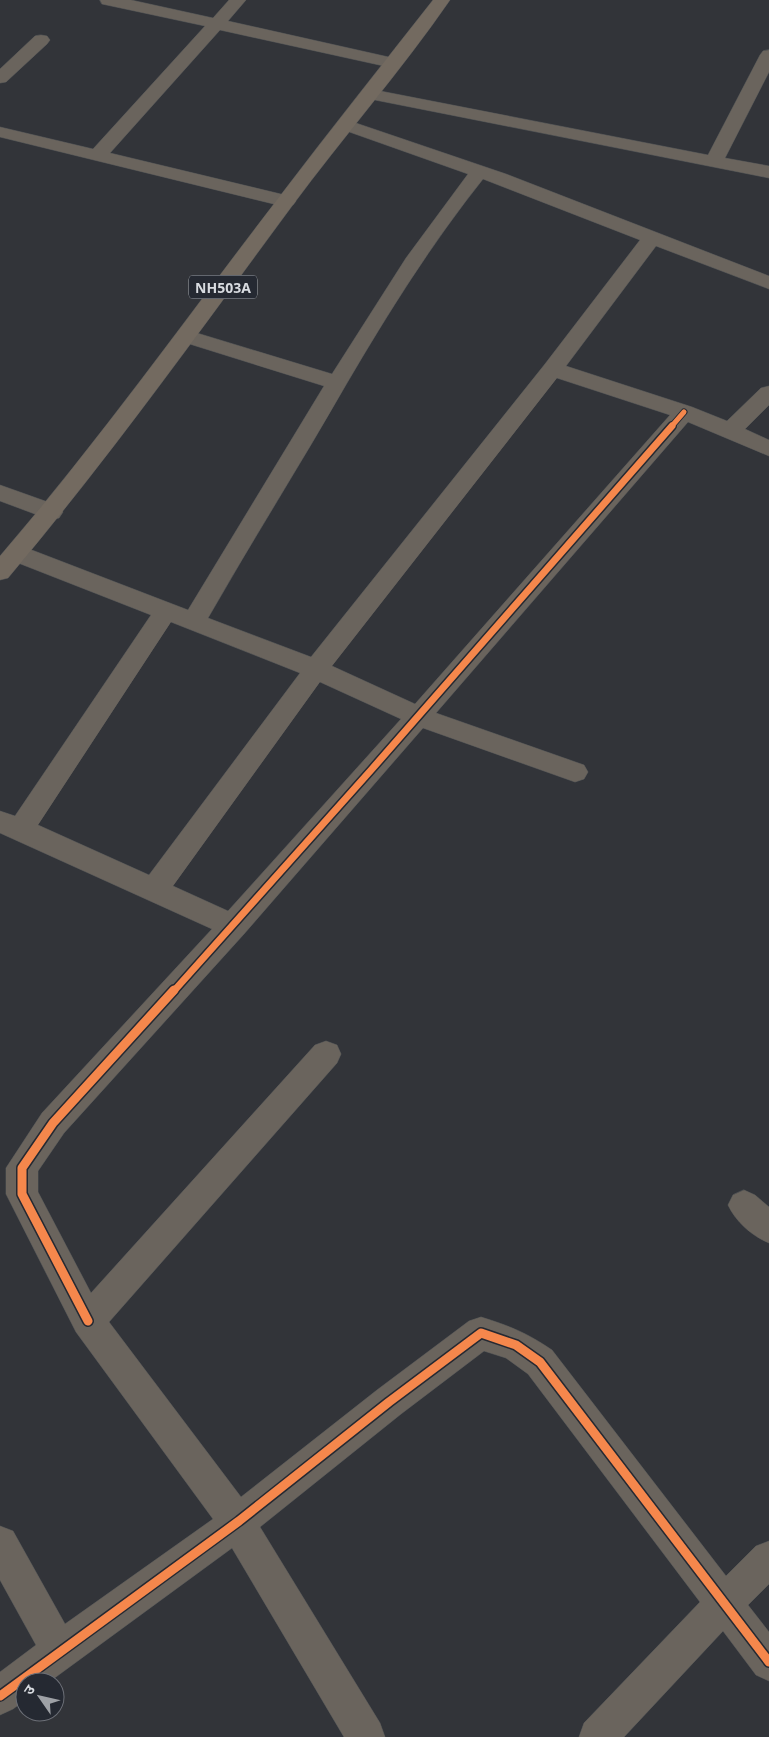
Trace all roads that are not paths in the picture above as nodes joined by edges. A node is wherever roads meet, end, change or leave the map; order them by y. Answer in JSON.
{"nodes":[{"id":1,"x":108,"y":0,"type":"edge"},
{"id":2,"x":238,"y":0,"type":"edge"},
{"id":3,"x":442,"y":0,"type":"edge"},
{"id":4,"x":216,"y":24,"type":"junction"},
{"id":5,"x":42,"y":40,"type":"dead end"},
{"id":6,"x":769,"y":55,"type":"edge"},
{"id":7,"x":393,"y":63,"type":"junction"},
{"id":8,"x":0,"y":78,"type":"edge"},
{"id":9,"x":370,"y":94,"type":"junction"},
{"id":10,"x":347,"y":125,"type":"junction"},
{"id":11,"x":0,"y":132,"type":"edge"},
{"id":12,"x":98,"y":155,"type":"junction"},
{"id":13,"x":714,"y":161,"type":"junction"},
{"id":14,"x":480,"y":172,"type":"junction"},
{"id":15,"x":769,"y":172,"type":"edge"},
{"id":16,"x":286,"y":201,"type":"junction"},
{"id":17,"x":652,"y":237,"type":"junction"},
{"id":18,"x":769,"y":283,"type":"edge"},
{"id":19,"x":187,"y":336,"type":"junction"},
{"id":20,"x":553,"y":368,"type":"junction"},
{"id":21,"x":337,"y":382,"type":"junction"},
{"id":22,"x":769,"y":393,"type":"edge"},
{"id":23,"x":684,"y":412,"type":"junction"},
{"id":24,"x":730,"y":431,"type":"junction"},
{"id":25,"x":769,"y":449,"type":"edge"},
{"id":26,"x":0,"y":493,"type":"edge"},
{"id":27,"x":51,"y":512,"type":"junction"},
{"id":28,"x":16,"y":553,"type":"junction"},
{"id":29,"x":0,"y":572,"type":"edge"},
{"id":30,"x":166,"y":611,"type":"junction"},
{"id":31,"x":193,"y":622,"type":"junction"},
{"id":32,"x":316,"y":669,"type":"junction"},
{"id":33,"x":420,"y":717,"type":"junction"},
{"id":34,"x":575,"y":772,"type":"dead end"},
{"id":35,"x":11,"y":825,"type":"edge"},
{"id":36,"x":154,"y":890,"type":"junction"},
{"id":37,"x":234,"y":926,"type":"junction"},
{"id":38,"x":326,"y":1054,"type":"dead end"},
{"id":39,"x":744,"y":1205,"type":"dead end"},
{"id":40,"x":769,"y":1228,"type":"edge"},
{"id":41,"x":88,"y":1321,"type":"junction"},
{"id":42,"x":237,"y":1522,"type":"junction"},
{"id":43,"x":0,"y":1544,"type":"edge"},
{"id":44,"x":769,"y":1560,"type":"edge"},
{"id":45,"x":724,"y":1603,"type":"junction"},
{"id":46,"x":59,"y":1649,"type":"junction"},
{"id":47,"x":769,"y":1662,"type":"edge"},
{"id":48,"x":0,"y":1696,"type":"edge"},
{"id":49,"x":366,"y":1737,"type":"edge"},
{"id":50,"x":598,"y":1737,"type":"edge"}],
"edges":[{"from":1,"to":4,"type":"street"},
{"from":2,"to":4,"type":"street"},
{"from":3,"to":7,"type":"highway","number":"NH503A"},
{"from":4,"to":7,"type":"street"},
{"from":4,"to":12,"type":"street"},
{"from":5,"to":8,"type":"street"},
{"from":6,"to":13,"type":"street"},
{"from":7,"to":9,"type":"highway","number":"NH503A"},
{"from":9,"to":10,"type":"highway","number":"NH503A"},
{"from":9,"to":13,"type":"street"},
{"from":10,"to":14,"type":"street"},
{"from":10,"to":16,"type":"highway","number":"NH503A"},
{"from":11,"to":12,"type":"street"},
{"from":12,"to":16,"type":"street"},
{"from":13,"to":15,"type":"street"},
{"from":14,"to":17,"type":"street"},
{"from":14,"to":21,"type":"street"},
{"from":16,"to":19,"type":"highway","number":"NH503A"},
{"from":17,"to":18,"type":"street"},
{"from":17,"to":20,"type":"street"},
{"from":19,"to":21,"type":"street"},
{"from":19,"to":27,"type":"highway","number":"NH503A"},
{"from":20,"to":23,"type":"street"},
{"from":20,"to":32,"type":"street"},
{"from":21,"to":31,"type":"street"},
{"from":22,"to":24,"type":"street"},
{"from":23,"to":24,"type":"street"},
{"from":23,"to":33,"type":"street"},
{"from":24,"to":25,"type":"street"},
{"from":26,"to":27,"type":"street"},
{"from":27,"to":28,"type":"highway","number":"NH503A"},
{"from":28,"to":29,"type":"highway","number":"NH503A"},
{"from":28,"to":30,"type":"street"},
{"from":30,"to":31,"type":"street"},
{"from":30,"to":35,"type":"street"},
{"from":31,"to":32,"type":"street"},
{"from":32,"to":33,"type":"street"},
{"from":32,"to":36,"type":"street"},
{"from":33,"to":34,"type":"street"},
{"from":33,"to":37,"type":"street"},
{"from":35,"to":36,"type":"street"},
{"from":36,"to":37,"type":"street"},
{"from":37,"to":41,"type":"street"},
{"from":38,"to":41,"type":"street"},
{"from":39,"to":40,"type":"street"},
{"from":41,"to":42,"type":"street"},
{"from":42,"to":45,"type":"street"},
{"from":42,"to":46,"type":"street"},
{"from":42,"to":49,"type":"street"},
{"from":43,"to":46,"type":"street"},
{"from":44,"to":45,"type":"street"},
{"from":45,"to":47,"type":"street"},
{"from":45,"to":50,"type":"street"},
{"from":46,"to":48,"type":"street"}]}
